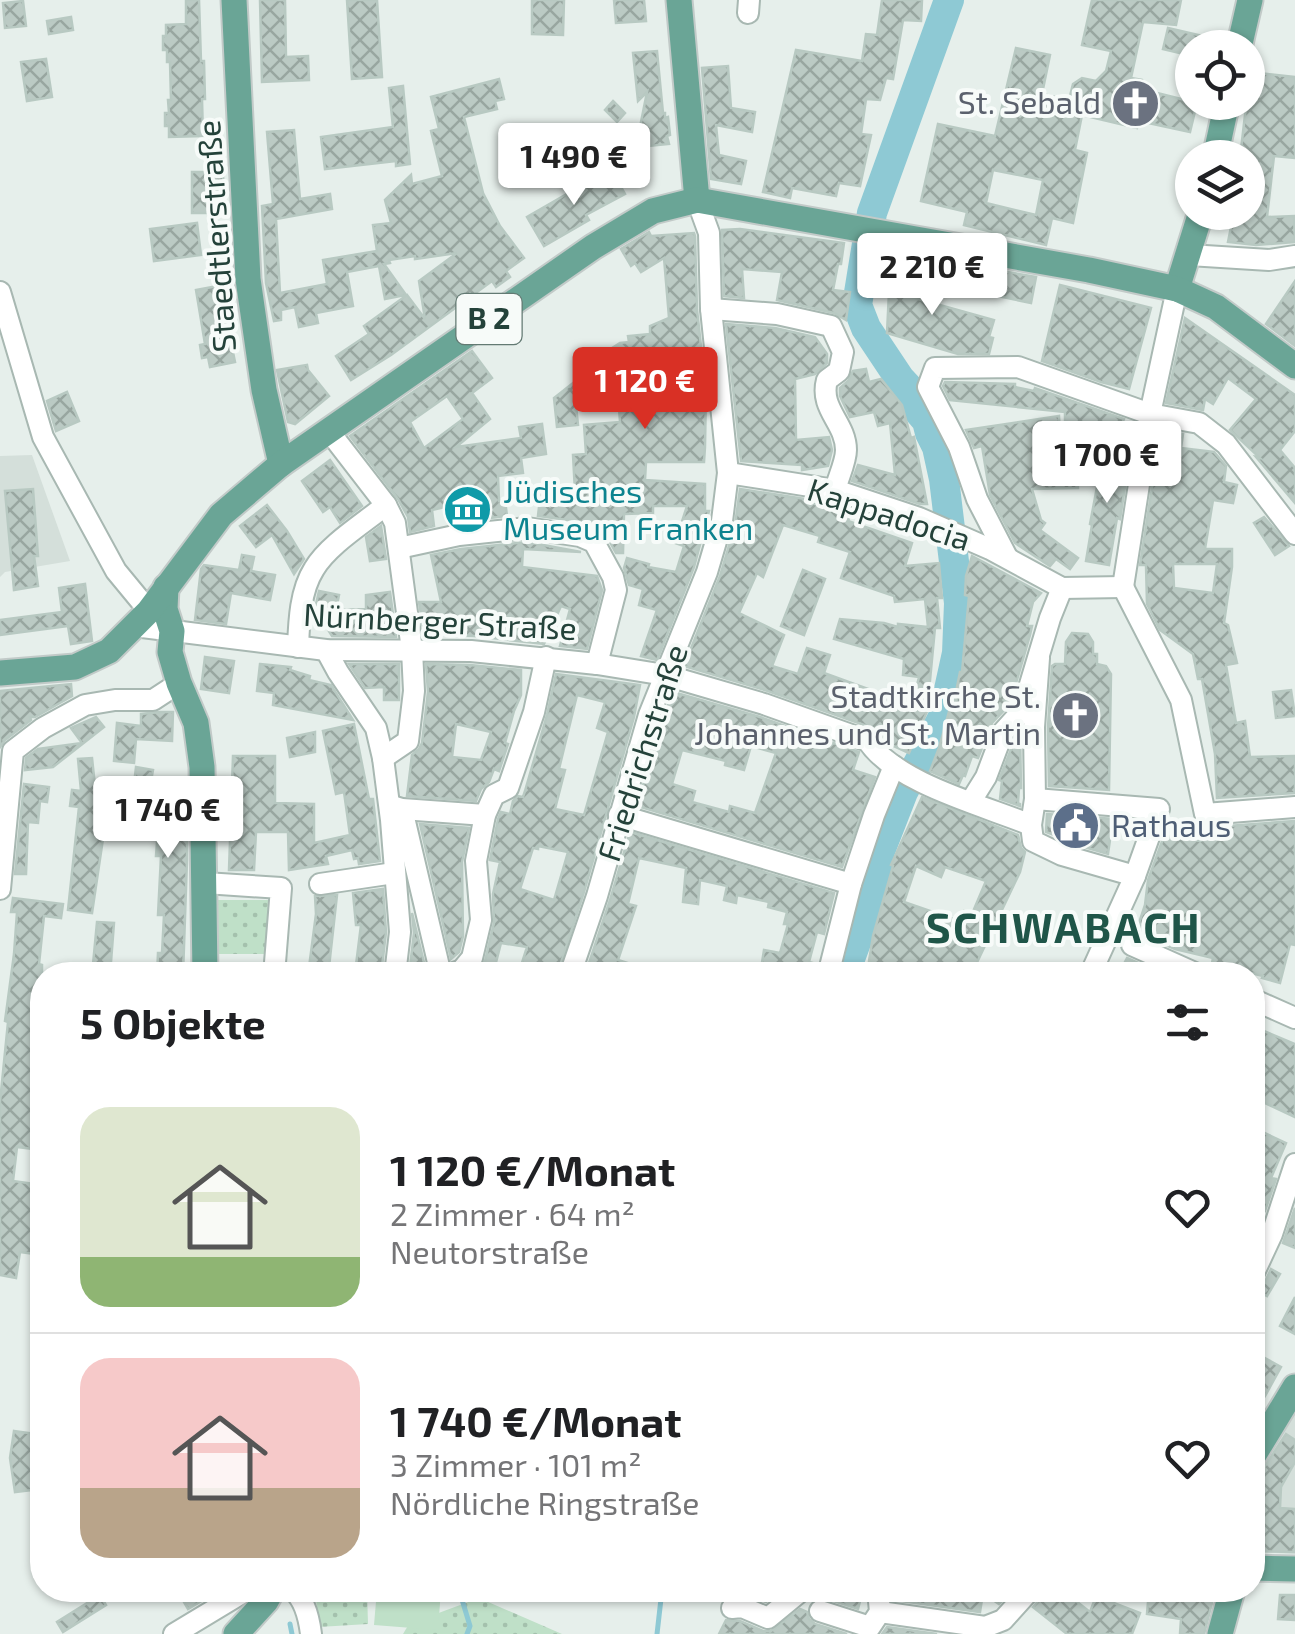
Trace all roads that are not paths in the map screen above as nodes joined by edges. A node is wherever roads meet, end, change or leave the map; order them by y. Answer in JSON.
{"nodes":[{"id":1,"x":234,"y":0,"type":"edge"},
{"id":2,"x":679,"y":0,"type":"edge"},
{"id":3,"x":1250,"y":0,"type":"edge"},
{"id":4,"x":1242,"y":30,"type":"edge"},
{"id":5,"x":698,"y":200,"type":"junction"},
{"id":6,"x":1196,"y":230,"type":"edge"},
{"id":7,"x":1189,"y":255,"type":"junction"},
{"id":8,"x":1295,"y":256,"type":"edge"},
{"id":9,"x":1177,"y":289,"type":"junction"},
{"id":10,"x":0,"y":292,"type":"edge"},
{"id":11,"x":711,"y":309,"type":"junction"},
{"id":12,"x":1295,"y":366,"type":"edge"},
{"id":13,"x":1150,"y":414,"type":"junction"},
{"id":14,"x":328,"y":430,"type":"junction"},
{"id":15,"x":281,"y":464,"type":"junction"},
{"id":16,"x":728,"y":473,"type":"junction"},
{"id":17,"x":835,"y":490,"type":"junction"},
{"id":18,"x":386,"y":505,"type":"junction"},
{"id":19,"x":1295,"y":534,"type":"edge"},
{"id":20,"x":399,"y":548,"type":"junction"},
{"id":21,"x":998,"y":553,"type":"junction"},
{"id":22,"x":1123,"y":587,"type":"junction"},
{"id":23,"x":1062,"y":588,"type":"junction"},
{"id":24,"x":155,"y":630,"type":"junction"},
{"id":25,"x":298,"y":647,"type":"junction"},
{"id":26,"x":326,"y":650,"type":"junction"},
{"id":27,"x":412,"y":650,"type":"junction"},
{"id":28,"x":546,"y":657,"type":"junction"},
{"id":29,"x":1040,"y":658,"type":"junction"},
{"id":30,"x":597,"y":664,"type":"junction"},
{"id":31,"x":0,"y":673,"type":"edge"},
{"id":32,"x":665,"y":675,"type":"junction"},
{"id":33,"x":179,"y":683,"type":"junction"},
{"id":34,"x":383,"y":758,"type":"junction"},
{"id":35,"x":897,"y":769,"type":"junction"},
{"id":36,"x":1035,"y":799,"type":"junction"},
{"id":37,"x":971,"y":801,"type":"junction"},
{"id":38,"x":395,"y":807,"type":"junction"},
{"id":39,"x":1295,"y":807,"type":"edge"},
{"id":40,"x":484,"y":815,"type":"junction"},
{"id":41,"x":619,"y":816,"type":"junction"},
{"id":42,"x":1031,"y":824,"type":"junction"},
{"id":43,"x":394,"y":873,"type":"junction"},
{"id":44,"x":1136,"y":876,"type":"junction"},
{"id":45,"x":205,"y":884,"type":"junction"},
{"id":46,"x":320,"y":884,"type":"dead end"},
{"id":47,"x":852,"y":884,"type":"junction"},
{"id":48,"x":0,"y":888,"type":"edge"},
{"id":49,"x":1132,"y":944,"type":"dead end"},
{"id":50,"x":205,"y":962,"type":"edge"},
{"id":51,"x":275,"y":962,"type":"edge"},
{"id":52,"x":397,"y":962,"type":"edge"},
{"id":53,"x":437,"y":962,"type":"edge"},
{"id":54,"x":469,"y":962,"type":"edge"},
{"id":55,"x":574,"y":962,"type":"edge"},
{"id":56,"x":831,"y":962,"type":"edge"},
{"id":57,"x":1096,"y":962,"type":"edge"},
{"id":58,"x":1171,"y":962,"type":"edge"},
{"id":59,"x":1265,"y":1005,"type":"edge"},
{"id":60,"x":1295,"y":1018,"type":"edge"},
{"id":61,"x":1295,"y":1164,"type":"edge"},
{"id":62,"x":1265,"y":1249,"type":"edge"},
{"id":63,"x":1295,"y":1387,"type":"edge"},
{"id":64,"x":1265,"y":1437,"type":"edge"},
{"id":65,"x":1265,"y":1569,"type":"edge"},
{"id":66,"x":1295,"y":1570,"type":"edge"},
{"id":67,"x":227,"y":1602,"type":"edge"},
{"id":68,"x":265,"y":1602,"type":"edge"},
{"id":69,"x":302,"y":1602,"type":"edge"},
{"id":70,"x":787,"y":1602,"type":"edge"},
{"id":71,"x":879,"y":1602,"type":"edge"},
{"id":72,"x":1019,"y":1602,"type":"edge"},
{"id":73,"x":1229,"y":1602,"type":"edge"},
{"id":74,"x":732,"y":1608,"type":"dead end"},
{"id":75,"x":820,"y":1611,"type":"dead end"},
{"id":76,"x":880,"y":1612,"type":"junction"},
{"id":77,"x":174,"y":1634,"type":"edge"},
{"id":78,"x":236,"y":1634,"type":"edge"},
{"id":79,"x":311,"y":1634,"type":"edge"},
{"id":80,"x":1220,"y":1634,"type":"edge"}],
"edges":[{"from":1,"to":15,"type":"main road","name":"Staedtlerstraße"},
{"from":2,"to":5,"type":"main road"},
{"from":3,"to":4,"type":"main road"},
{"from":5,"to":9,"type":"main road","number":"B 2"},
{"from":5,"to":11,"type":"street","name":"Friedrichstraße"},
{"from":5,"to":14,"type":"main road","number":"B 2"},
{"from":6,"to":7,"type":"main road"},
{"from":7,"to":8,"type":"street"},
{"from":7,"to":9,"type":"main road"},
{"from":9,"to":12,"type":"main road"},
{"from":9,"to":13,"type":"street"},
{"from":10,"to":24,"type":"street"},
{"from":11,"to":16,"type":"street","name":"Friedrichstraße"},
{"from":11,"to":17,"type":"street"},
{"from":13,"to":19,"type":"street"},
{"from":13,"to":21,"type":"street"},
{"from":13,"to":22,"type":"street"},
{"from":14,"to":15,"type":"main road","number":"B 2"},
{"from":14,"to":18,"type":"street"},
{"from":15,"to":24,"type":"main road","number":"B 2"},
{"from":16,"to":17,"type":"street","name":"Kappadocia"},
{"from":16,"to":32,"type":"street","name":"Friedrichstraße"},
{"from":17,"to":21,"type":"street","name":"Kappadocia"},
{"from":18,"to":20,"type":"street"},
{"from":18,"to":25,"type":"street"},
{"from":20,"to":27,"type":"street"},
{"from":20,"to":30,"type":"street"},
{"from":21,"to":23,"type":"street","name":"Kappadocia"},
{"from":22,"to":23,"type":"street"},
{"from":22,"to":39,"type":"street"},
{"from":23,"to":29,"type":"street"},
{"from":24,"to":25,"type":"street","name":"Nürnberger Straße"},
{"from":24,"to":31,"type":"main road"},
{"from":24,"to":33,"type":"main road"},
{"from":25,"to":26,"type":"street","name":"Nürnberger Straße"},
{"from":26,"to":27,"type":"street","name":"Nürnberger Straße"},
{"from":26,"to":34,"type":"street"},
{"from":27,"to":28,"type":"street","name":"Nürnberger Straße"},
{"from":27,"to":34,"type":"street"},
{"from":28,"to":30,"type":"street","name":"Nürnberger Straße"},
{"from":28,"to":40,"type":"street"},
{"from":29,"to":36,"type":"street"},
{"from":29,"to":37,"type":"street"},
{"from":30,"to":32,"type":"street","name":"Nürnberger Straße"},
{"from":32,"to":35,"type":"street","name":"Nürnberger Straße"},
{"from":32,"to":41,"type":"street","name":"Friedrichstraße"},
{"from":33,"to":45,"type":"main road"},
{"from":33,"to":48,"type":"street"},
{"from":34,"to":38,"type":"street"},
{"from":35,"to":37,"type":"street","name":"Nürnberger Straße"},
{"from":35,"to":47,"type":"street"},
{"from":36,"to":42,"type":"street"},
{"from":36,"to":44,"type":"street"},
{"from":37,"to":42,"type":"street","name":"Nürnberger Straße"},
{"from":38,"to":40,"type":"street"},
{"from":38,"to":43,"type":"street"},
{"from":38,"to":53,"type":"street"},
{"from":40,"to":54,"type":"street"},
{"from":41,"to":47,"type":"street"},
{"from":41,"to":55,"type":"street","name":"Friedrichstraße"},
{"from":42,"to":44,"type":"street"},
{"from":43,"to":46,"type":"street"},
{"from":43,"to":52,"type":"street"},
{"from":44,"to":57,"type":"street"},
{"from":45,"to":50,"type":"main road"},
{"from":45,"to":51,"type":"street"},
{"from":47,"to":56,"type":"street"},
{"from":49,"to":58,"type":"street"},
{"from":59,"to":60,"type":"street"},
{"from":61,"to":62,"type":"street"},
{"from":63,"to":64,"type":"main road"},
{"from":65,"to":66,"type":"main road"},
{"from":67,"to":77,"type":"street"},
{"from":68,"to":78,"type":"main road"},
{"from":69,"to":79,"type":"street"},
{"from":70,"to":74,"type":"street"},
{"from":71,"to":76,"type":"street"},
{"from":72,"to":76,"type":"street"},
{"from":73,"to":80,"type":"main road"},
{"from":75,"to":76,"type":"street"}]}
